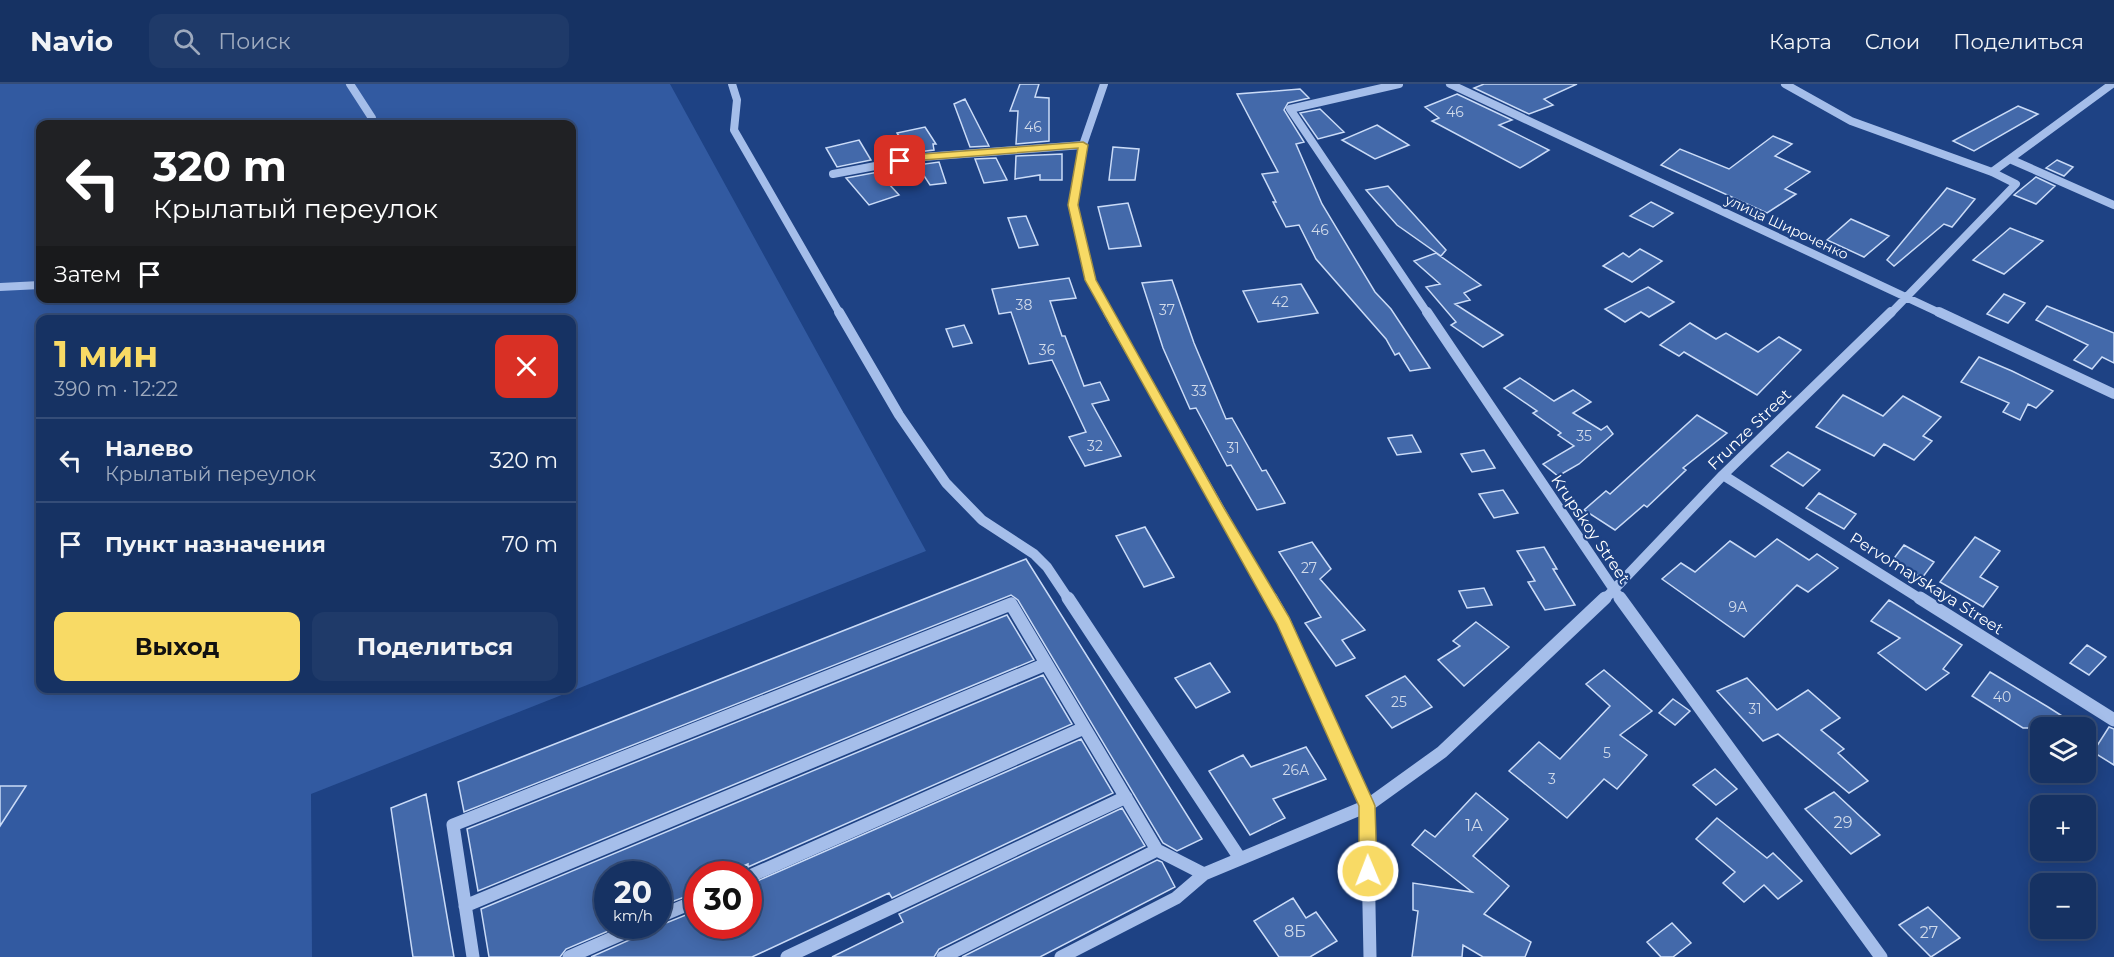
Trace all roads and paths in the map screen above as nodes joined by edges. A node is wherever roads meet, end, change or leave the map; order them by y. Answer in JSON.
{"nodes":[{"id":1,"x":350,"y":84,"type":"edge"},
{"id":2,"x":732,"y":84,"type":"edge"},
{"id":3,"x":1104,"y":84,"type":"edge"},
{"id":4,"x":1399,"y":84,"type":"edge"},
{"id":5,"x":1450,"y":84,"type":"edge"},
{"id":6,"x":1785,"y":84,"type":"edge"},
{"id":7,"x":2112,"y":84,"type":"edge"},
{"id":8,"x":1376,"y":86,"type":"edge"},
{"id":9,"x":372,"y":120,"type":"edge"},
{"id":10,"x":1083,"y":145,"type":"junction"},
{"id":11,"x":2012,"y":160,"type":"junction"},
{"id":12,"x":1992,"y":172,"type":"junction"},
{"id":13,"x":833,"y":174,"type":"dead end"},
{"id":14,"x":2114,"y":205,"type":"edge"},
{"id":15,"x":36,"y":285,"type":"edge"},
{"id":16,"x":0,"y":287,"type":"edge"},
{"id":17,"x":1906,"y":298,"type":"junction"},
{"id":18,"x":2114,"y":394,"type":"edge"},
{"id":19,"x":1723,"y":475,"type":"junction"},
{"id":20,"x":1614,"y":590,"type":"junction"},
{"id":21,"x":1046,"y":664,"type":"junction"},
{"id":22,"x":2114,"y":720,"type":"edge"},
{"id":23,"x":1084,"y":728,"type":"junction"},
{"id":24,"x":1126,"y":797,"type":"junction"},
{"id":25,"x":1367,"y":806,"type":"junction"},
{"id":26,"x":1157,"y":850,"type":"junction"},
{"id":27,"x":1234,"y":860,"type":"junction"},
{"id":28,"x":762,"y":871,"type":"edge"},
{"id":29,"x":1204,"y":874,"type":"junction"},
{"id":30,"x":465,"y":906,"type":"junction"},
{"id":31,"x":610,"y":939,"type":"edge"},
{"id":32,"x":473,"y":957,"type":"edge"},
{"id":33,"x":569,"y":957,"type":"edge"},
{"id":34,"x":787,"y":957,"type":"edge"},
{"id":35,"x":943,"y":957,"type":"edge"},
{"id":36,"x":1061,"y":957,"type":"edge"},
{"id":37,"x":1370,"y":957,"type":"edge"},
{"id":38,"x":1881,"y":957,"type":"edge"}],
"edges":[{"from":1,"to":9,"type":"street"},
{"from":2,"to":27,"type":"street"},
{"from":3,"to":10,"type":"street"},
{"from":4,"to":8,"type":"street"},
{"from":5,"to":17,"type":"street","name":"улица Широченко"},
{"from":6,"to":12,"type":"street"},
{"from":7,"to":11,"type":"street"},
{"from":8,"to":20,"type":"street","name":"Krupskoy Street"},
{"from":10,"to":13,"type":"street"},
{"from":10,"to":25,"type":"street"},
{"from":11,"to":12,"type":"street"},
{"from":11,"to":14,"type":"street"},
{"from":12,"to":17,"type":"street","name":"Frunze Street"},
{"from":15,"to":16,"type":"street"},
{"from":17,"to":18,"type":"street","name":"улица Широченко"},
{"from":17,"to":19,"type":"street","name":"Frunze Street"},
{"from":19,"to":20,"type":"street","name":"Frunze Street"},
{"from":19,"to":22,"type":"street","name":"Pervomayskaya Street"},
{"from":20,"to":25,"type":"street","name":"Frunze Street"},
{"from":20,"to":38,"type":"street","name":"Krupskoy Street"},
{"from":21,"to":23,"type":"street"},
{"from":21,"to":30,"type":"street"},
{"from":21,"to":30,"type":"street"},
{"from":23,"to":24,"type":"street"},
{"from":23,"to":28,"type":"street"},
{"from":24,"to":26,"type":"street"},
{"from":24,"to":34,"type":"street"},
{"from":25,"to":27,"type":"street","name":"Frunze Street"},
{"from":25,"to":37,"type":"street"},
{"from":26,"to":29,"type":"street"},
{"from":26,"to":35,"type":"street"},
{"from":27,"to":29,"type":"street","name":"Frunze Street"},
{"from":29,"to":36,"type":"street","name":"Frunze Street"},
{"from":30,"to":32,"type":"street"},
{"from":31,"to":33,"type":"street"}]}
